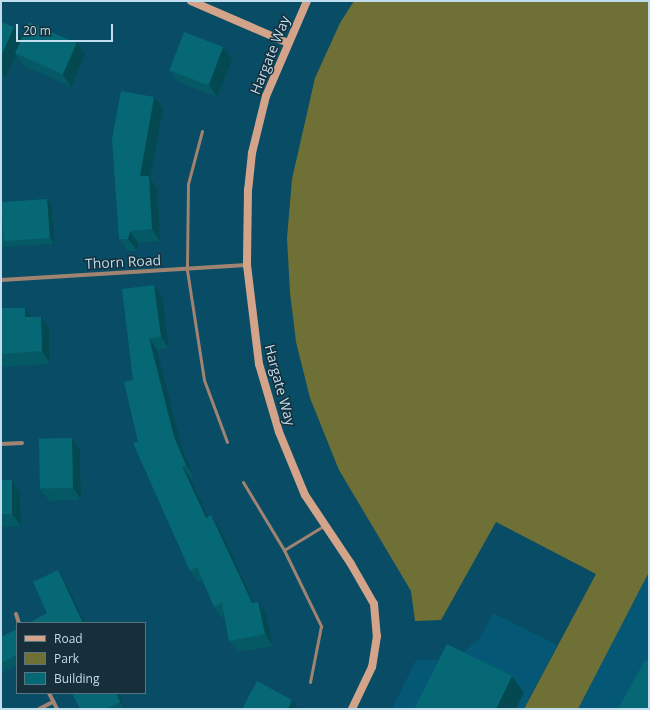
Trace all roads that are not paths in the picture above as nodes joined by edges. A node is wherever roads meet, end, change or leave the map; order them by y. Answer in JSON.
{"nodes":[{"id":1,"x":191,"y":1,"type":"edge"},
{"id":2,"x":307,"y":1,"type":"edge"},
{"id":3,"x":288,"y":43,"type":"junction"},
{"id":4,"x":202,"y":130,"type":"dead end"},
{"id":5,"x":247,"y":265,"type":"junction"},
{"id":6,"x":187,"y":270,"type":"junction"},
{"id":7,"x":1,"y":280,"type":"edge"},
{"id":8,"x":227,"y":442,"type":"dead end"},
{"id":9,"x":22,"y":443,"type":"dead end"},
{"id":10,"x":1,"y":444,"type":"edge"},
{"id":11,"x":243,"y":482,"type":"dead end"},
{"id":12,"x":325,"y":525,"type":"junction"},
{"id":13,"x":284,"y":550,"type":"junction"},
{"id":14,"x":16,"y":614,"type":"dead end"},
{"id":15,"x":20,"y":622,"type":"edge"},
{"id":16,"x":310,"y":682,"type":"dead end"},
{"id":17,"x":49,"y":694,"type":"edge"},
{"id":18,"x":53,"y":702,"type":"junction"},
{"id":19,"x":39,"y":709,"type":"edge"},
{"id":20,"x":57,"y":709,"type":"edge"},
{"id":21,"x":352,"y":709,"type":"edge"}],
"edges":[{"from":1,"to":3,"type":"street"},
{"from":2,"to":3,"type":"street","name":"Hargate Way"},
{"from":3,"to":5,"type":"street","name":"Hargate Way"},
{"from":4,"to":6,"type":"lane"},
{"from":5,"to":6,"type":"street","name":"Thorn Road"},
{"from":5,"to":12,"type":"street","name":"Hargate Way"},
{"from":6,"to":7,"type":"street","name":"Thorn Road"},
{"from":6,"to":8,"type":"lane"},
{"from":9,"to":10,"type":"street"},
{"from":11,"to":13,"type":"lane"},
{"from":12,"to":13,"type":"lane"},
{"from":12,"to":21,"type":"street","name":"Hargate Way"},
{"from":13,"to":16,"type":"lane"},
{"from":14,"to":15,"type":"street"},
{"from":17,"to":18,"type":"street"},
{"from":18,"to":19,"type":"street"},
{"from":18,"to":20,"type":"street"}]}
